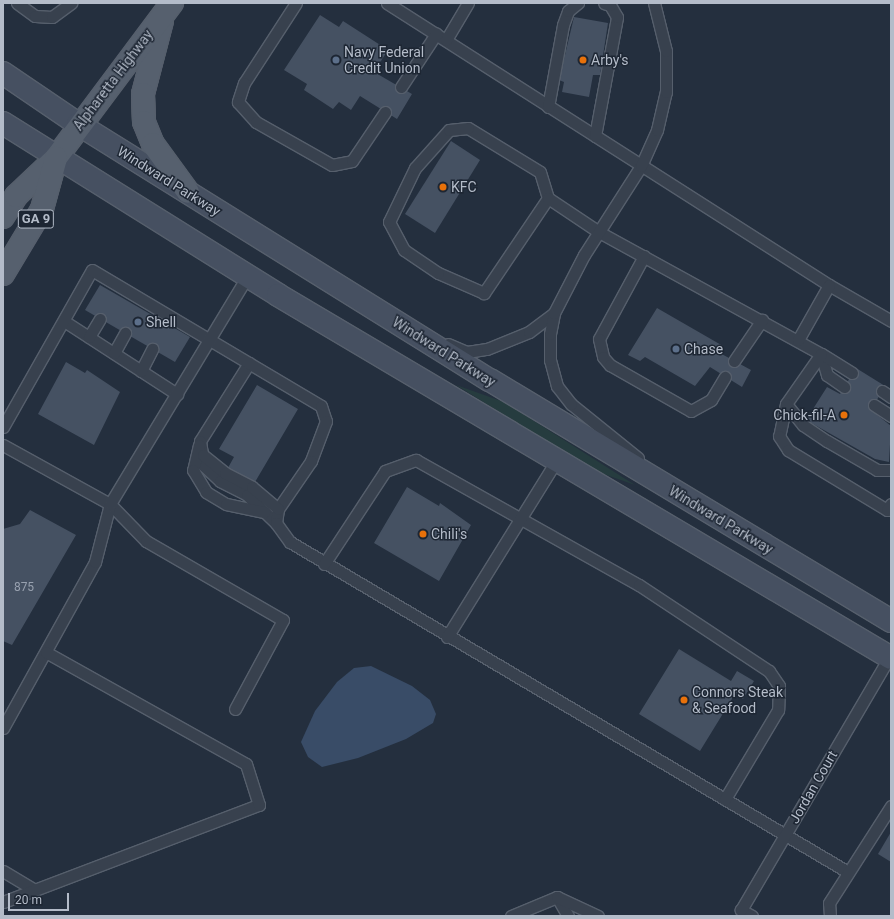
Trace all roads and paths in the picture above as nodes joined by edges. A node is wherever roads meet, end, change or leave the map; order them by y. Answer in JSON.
{"nodes":[{"id":1,"x":18,"y":3,"type":"edge"},
{"id":2,"x":71,"y":3,"type":"edge"},
{"id":3,"x":296,"y":3,"type":"edge"},
{"id":4,"x":388,"y":3,"type":"edge"},
{"id":5,"x":468,"y":3,"type":"edge"},
{"id":6,"x":578,"y":3,"type":"edge"},
{"id":7,"x":604,"y":3,"type":"edge"},
{"id":8,"x":654,"y":3,"type":"edge"},
{"id":9,"x":168,"y":7,"type":"edge"},
{"id":10,"x":436,"y":34,"type":"junction"},
{"id":11,"x":446,"y":40,"type":"junction"},
{"id":12,"x":3,"y":73,"type":"edge"},
{"id":13,"x":401,"y":88,"type":"dead end"},
{"id":14,"x":548,"y":107,"type":"junction"},
{"id":15,"x":385,"y":112,"type":"dead end"},
{"id":16,"x":3,"y":123,"type":"edge"},
{"id":17,"x":78,"y":124,"type":"junction"},
{"id":18,"x":595,"y":136,"type":"junction"},
{"id":19,"x":56,"y":158,"type":"junction"},
{"id":20,"x":641,"y":166,"type":"junction"},
{"id":21,"x":188,"y":192,"type":"junction"},
{"id":22,"x":548,"y":198,"type":"junction"},
{"id":23,"x":3,"y":217,"type":"edge"},
{"id":24,"x":600,"y":232,"type":"junction"},
{"id":25,"x":644,"y":256,"type":"junction"},
{"id":26,"x":3,"y":274,"type":"edge"},
{"id":27,"x":247,"y":277,"type":"junction"},
{"id":28,"x":829,"y":285,"type":"junction"},
{"id":29,"x":554,"y":313,"type":"junction"},
{"id":30,"x":100,"y":319,"type":"dead end"},
{"id":31,"x":762,"y":320,"type":"junction"},
{"id":32,"x":64,"y":321,"type":"junction"},
{"id":33,"x":891,"y":321,"type":"edge"},
{"id":34,"x":403,"y":326,"type":"junction"},
{"id":35,"x":125,"y":333,"type":"dead end"},
{"id":36,"x":89,"y":337,"type":"junction"},
{"id":37,"x":209,"y":339,"type":"junction"},
{"id":38,"x":798,"y":340,"type":"junction"},
{"id":39,"x":152,"y":349,"type":"dead end"},
{"id":40,"x":114,"y":353,"type":"junction"},
{"id":41,"x":821,"y":354,"type":"junction"},
{"id":42,"x":734,"y":361,"type":"dead end"},
{"id":43,"x":249,"y":363,"type":"junction"},
{"id":44,"x":141,"y":371,"type":"junction"},
{"id":45,"x":852,"y":373,"type":"dead end"},
{"id":46,"x":725,"y":377,"type":"dead end"},
{"id":47,"x":844,"y":387,"type":"dead end"},
{"id":48,"x":176,"y":394,"type":"junction"},
{"id":49,"x":786,"y":404,"type":"junction"},
{"id":50,"x":874,"y":405,"type":"dead end"},
{"id":51,"x":891,"y":416,"type":"edge"},
{"id":52,"x":3,"y":427,"type":"edge"},
{"id":53,"x":200,"y":441,"type":"junction"},
{"id":54,"x":3,"y":445,"type":"edge"},
{"id":55,"x":203,"y":455,"type":"junction"},
{"id":56,"x":556,"y":461,"type":"junction"},
{"id":57,"x":891,"y":470,"type":"edge"},
{"id":58,"x":110,"y":504,"type":"junction"},
{"id":59,"x":694,"y":504,"type":"junction"},
{"id":60,"x":891,"y":504,"type":"edge"},
{"id":61,"x":278,"y":509,"type":"junction"},
{"id":62,"x":264,"y":512,"type":"junction"},
{"id":63,"x":519,"y":521,"type":"junction"},
{"id":64,"x":276,"y":523,"type":"junction"},
{"id":65,"x":324,"y":564,"type":"junction"},
{"id":66,"x":891,"y":621,"type":"edge"},
{"id":67,"x":447,"y":637,"type":"junction"},
{"id":68,"x":46,"y":652,"type":"junction"},
{"id":69,"x":890,"y":656,"type":"edge"},
{"id":70,"x":235,"y":709,"type":"dead end"},
{"id":71,"x":3,"y":728,"type":"edge"},
{"id":72,"x":725,"y":799,"type":"junction"},
{"id":73,"x":891,"y":806,"type":"edge"},
{"id":74,"x":785,"y":834,"type":"junction"},
{"id":75,"x":3,"y":871,"type":"edge"},
{"id":76,"x":848,"y":872,"type":"junction"},
{"id":77,"x":35,"y":890,"type":"junction"},
{"id":78,"x":557,"y":897,"type":"junction"},
{"id":79,"x":3,"y":902,"type":"edge"},
{"id":80,"x":739,"y":913,"type":"edge"},
{"id":81,"x":563,"y":914,"type":"edge"},
{"id":82,"x":511,"y":916,"type":"edge"},
{"id":83,"x":598,"y":916,"type":"edge"},
{"id":84,"x":752,"y":916,"type":"edge"},
{"id":85,"x":830,"y":916,"type":"edge"}],
"edges":[{"from":1,"to":2,"type":"lane"},
{"from":3,"to":15,"type":"lane"},
{"from":4,"to":10,"type":"lane"},
{"from":5,"to":11,"type":"lane"},
{"from":6,"to":14,"type":"lane"},
{"from":7,"to":18,"type":"lane"},
{"from":8,"to":20,"type":"lane"},
{"from":9,"to":17,"type":"main road","name":"Alpharetta Highway","number":"GA 9"},
{"from":9,"to":21,"type":"main road"},
{"from":10,"to":11,"type":"lane"},
{"from":10,"to":13,"type":"lane"},
{"from":11,"to":14,"type":"lane"},
{"from":12,"to":17,"type":"main road","name":"Windward Parkway"},
{"from":14,"to":18,"type":"lane"},
{"from":16,"to":19,"type":"main road"},
{"from":17,"to":19,"type":"main road","name":"Alpharetta Highway","number":"GA 9"},
{"from":17,"to":21,"type":"main road","name":"Windward Parkway"},
{"from":18,"to":20,"type":"lane"},
{"from":19,"to":23,"type":"main road","number":"GA 9"},
{"from":19,"to":26,"type":"main road","number":"GA 9"},
{"from":19,"to":27,"type":"main road"},
{"from":20,"to":24,"type":"lane"},
{"from":20,"to":28,"type":"lane"},
{"from":21,"to":34,"type":"main road","name":"Windward Parkway"},
{"from":22,"to":22,"type":"lane"},
{"from":22,"to":24,"type":"lane"},
{"from":24,"to":25,"type":"lane"},
{"from":24,"to":29,"type":"lane"},
{"from":25,"to":31,"type":"lane"},
{"from":25,"to":46,"type":"lane"},
{"from":27,"to":37,"type":"lane"},
{"from":27,"to":56,"type":"main road"},
{"from":28,"to":33,"type":"lane"},
{"from":28,"to":38,"type":"lane"},
{"from":29,"to":34,"type":"lane"},
{"from":29,"to":59,"type":"lane"},
{"from":30,"to":36,"type":"lane"},
{"from":31,"to":38,"type":"lane"},
{"from":31,"to":42,"type":"lane"},
{"from":32,"to":36,"type":"lane"},
{"from":32,"to":37,"type":"lane"},
{"from":32,"to":52,"type":"lane"},
{"from":34,"to":59,"type":"main road","name":"Windward Parkway"},
{"from":35,"to":40,"type":"lane"},
{"from":36,"to":40,"type":"lane"},
{"from":37,"to":43,"type":"lane"},
{"from":37,"to":48,"type":"lane"},
{"from":38,"to":41,"type":"lane"},
{"from":39,"to":44,"type":"lane"},
{"from":40,"to":44,"type":"lane"},
{"from":41,"to":45,"type":"lane"},
{"from":41,"to":47,"type":"lane"},
{"from":41,"to":49,"type":"lane"},
{"from":43,"to":53,"type":"lane"},
{"from":43,"to":61,"type":"lane"},
{"from":44,"to":48,"type":"lane"},
{"from":48,"to":58,"type":"lane"},
{"from":49,"to":57,"type":"lane"},
{"from":49,"to":60,"type":"lane"},
{"from":50,"to":51,"type":"lane"},
{"from":53,"to":55,"type":"lane"},
{"from":53,"to":62,"type":"lane"},
{"from":54,"to":58,"type":"lane"},
{"from":55,"to":61,"type":"lane"},
{"from":55,"to":62,"type":"lane"},
{"from":56,"to":63,"type":"lane"},
{"from":56,"to":69,"type":"main road"},
{"from":58,"to":68,"type":"lane"},
{"from":58,"to":70,"type":"lane"},
{"from":59,"to":66,"type":"main road","name":"Windward Parkway"},
{"from":61,"to":64,"type":"lane"},
{"from":62,"to":64,"type":"lane"},
{"from":63,"to":65,"type":"lane"},
{"from":63,"to":67,"type":"lane"},
{"from":63,"to":72,"type":"lane"},
{"from":64,"to":65,"type":"lane"},
{"from":65,"to":67,"type":"lane"},
{"from":67,"to":72,"type":"lane"},
{"from":68,"to":71,"type":"lane"},
{"from":68,"to":77,"type":"lane"},
{"from":69,"to":74,"type":"lane","name":"Jordan Court"},
{"from":72,"to":74,"type":"lane"},
{"from":73,"to":76,"type":"lane"},
{"from":74,"to":76,"type":"lane"},
{"from":74,"to":80,"type":"lane","name":"Jordan Court"},
{"from":75,"to":77,"type":"lane"},
{"from":76,"to":85,"type":"lane"},
{"from":77,"to":79,"type":"lane"},
{"from":78,"to":81,"type":"lane"},
{"from":78,"to":82,"type":"lane"},
{"from":78,"to":83,"type":"lane"},
{"from":80,"to":84,"type":"lane","name":"Jordan Court"}]}
